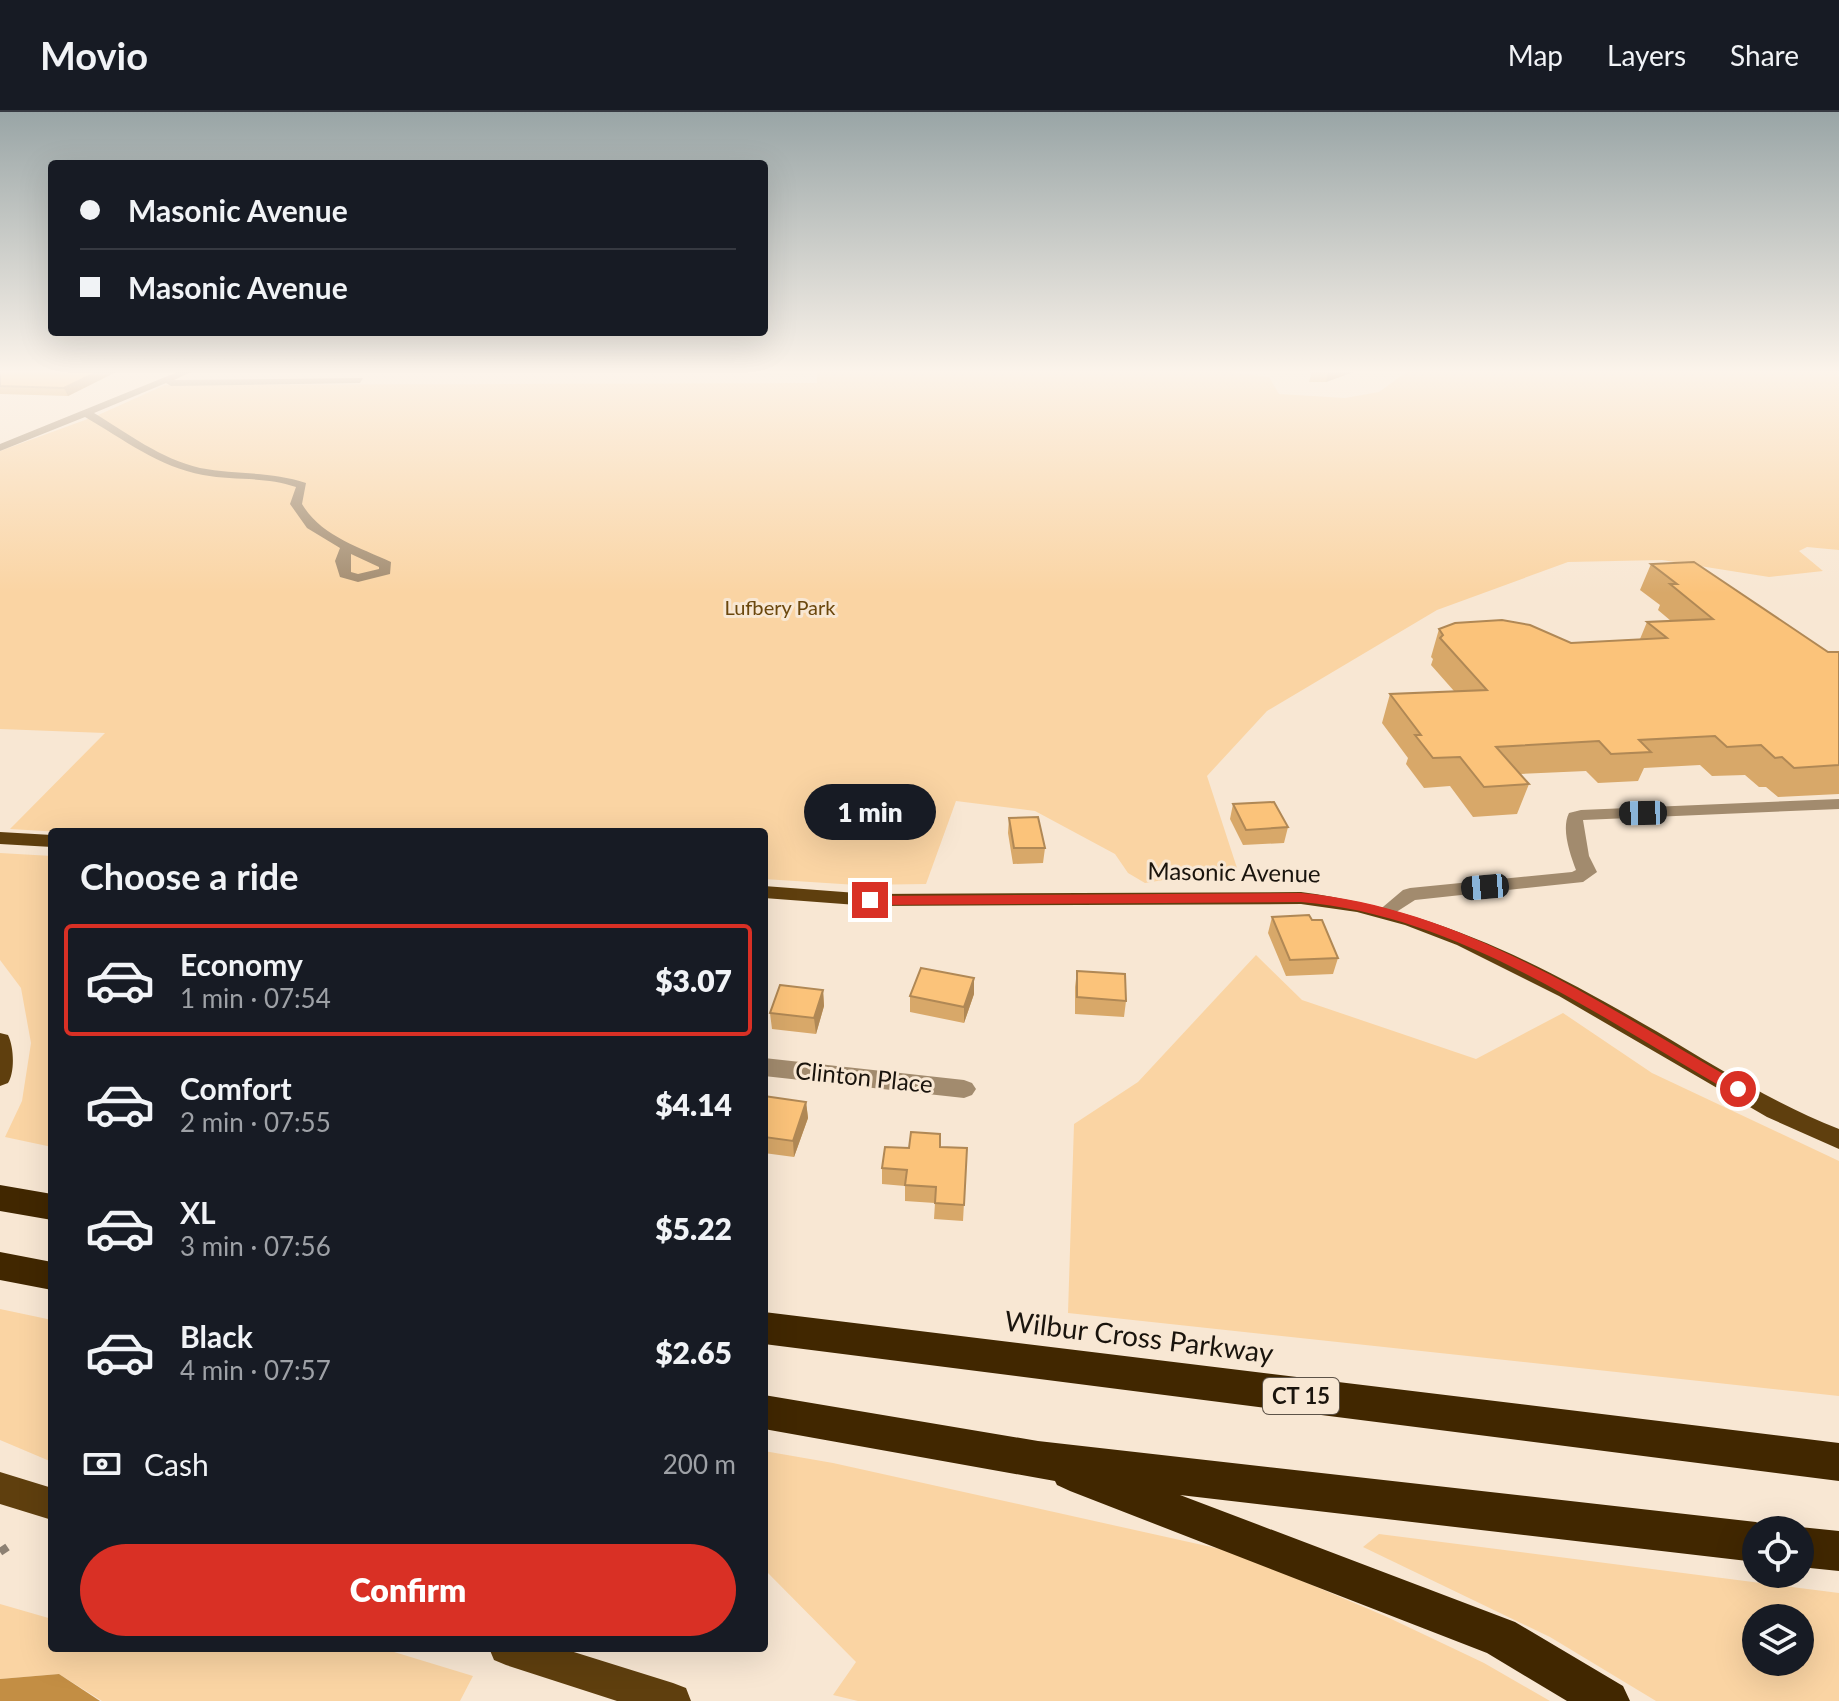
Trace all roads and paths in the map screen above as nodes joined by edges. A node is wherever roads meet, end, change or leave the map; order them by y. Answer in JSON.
{"nodes":[{"id":1,"x":143,"y":445,"type":"edge"},
{"id":2,"x":346,"y":548,"type":"dead end"},
{"id":3,"x":1839,"y":804,"type":"edge"},
{"id":4,"x":0,"y":838,"type":"edge"},
{"id":5,"x":48,"y":841,"type":"edge"},
{"id":6,"x":768,"y":892,"type":"edge"},
{"id":7,"x":1387,"y":912,"type":"junction"},
{"id":8,"x":0,"y":1041,"type":"edge"},
{"id":9,"x":768,"y":1067,"type":"edge"},
{"id":10,"x":0,"y":1077,"type":"edge"},
{"id":11,"x":964,"y":1089,"type":"dead end"},
{"id":12,"x":1839,"y":1139,"type":"edge"},
{"id":13,"x":0,"y":1198,"type":"edge"},
{"id":14,"x":48,"y":1206,"type":"edge"},
{"id":15,"x":0,"y":1266,"type":"edge"},
{"id":16,"x":48,"y":1275,"type":"edge"},
{"id":17,"x":768,"y":1328,"type":"edge"},
{"id":18,"x":768,"y":1413,"type":"edge"},
{"id":19,"x":1038,"y":1460,"type":"junction"},
{"id":20,"x":1839,"y":1462,"type":"edge"},
{"id":21,"x":0,"y":1488,"type":"edge"},
{"id":22,"x":48,"y":1503,"type":"edge"},
{"id":23,"x":1742,"y":1540,"type":"edge"},
{"id":24,"x":12,"y":1544,"type":"dead end"},
{"id":25,"x":1814,"y":1548,"type":"edge"},
{"id":26,"x":1839,"y":1551,"type":"edge"},
{"id":27,"x":0,"y":1552,"type":"edge"},
{"id":28,"x":519,"y":1652,"type":"edge"},
{"id":29,"x":673,"y":1701,"type":"edge"},
{"id":30,"x":1608,"y":1701,"type":"edge"}],
"edges":[{"from":1,"to":2,"type":"street"},
{"from":3,"to":7,"type":"street"},
{"from":4,"to":5,"type":"main road"},
{"from":6,"to":7,"type":"main road","name":"Masonic Avenue"},
{"from":7,"to":12,"type":"main road","name":"Masonic Avenue"},
{"from":8,"to":10,"type":"main road"},
{"from":9,"to":11,"type":"street","name":"Clinton Place"},
{"from":13,"to":14,"type":"highway"},
{"from":15,"to":16,"type":"highway"},
{"from":17,"to":20,"type":"highway","name":"Wilbur Cross Parkway","number":"CT 15"},
{"from":18,"to":19,"type":"highway"},
{"from":19,"to":23,"type":"highway"},
{"from":19,"to":30,"type":"highway"},
{"from":21,"to":22,"type":"main road"},
{"from":24,"to":27,"type":"path"},
{"from":25,"to":26,"type":"highway"},
{"from":28,"to":29,"type":"main road"}]}
